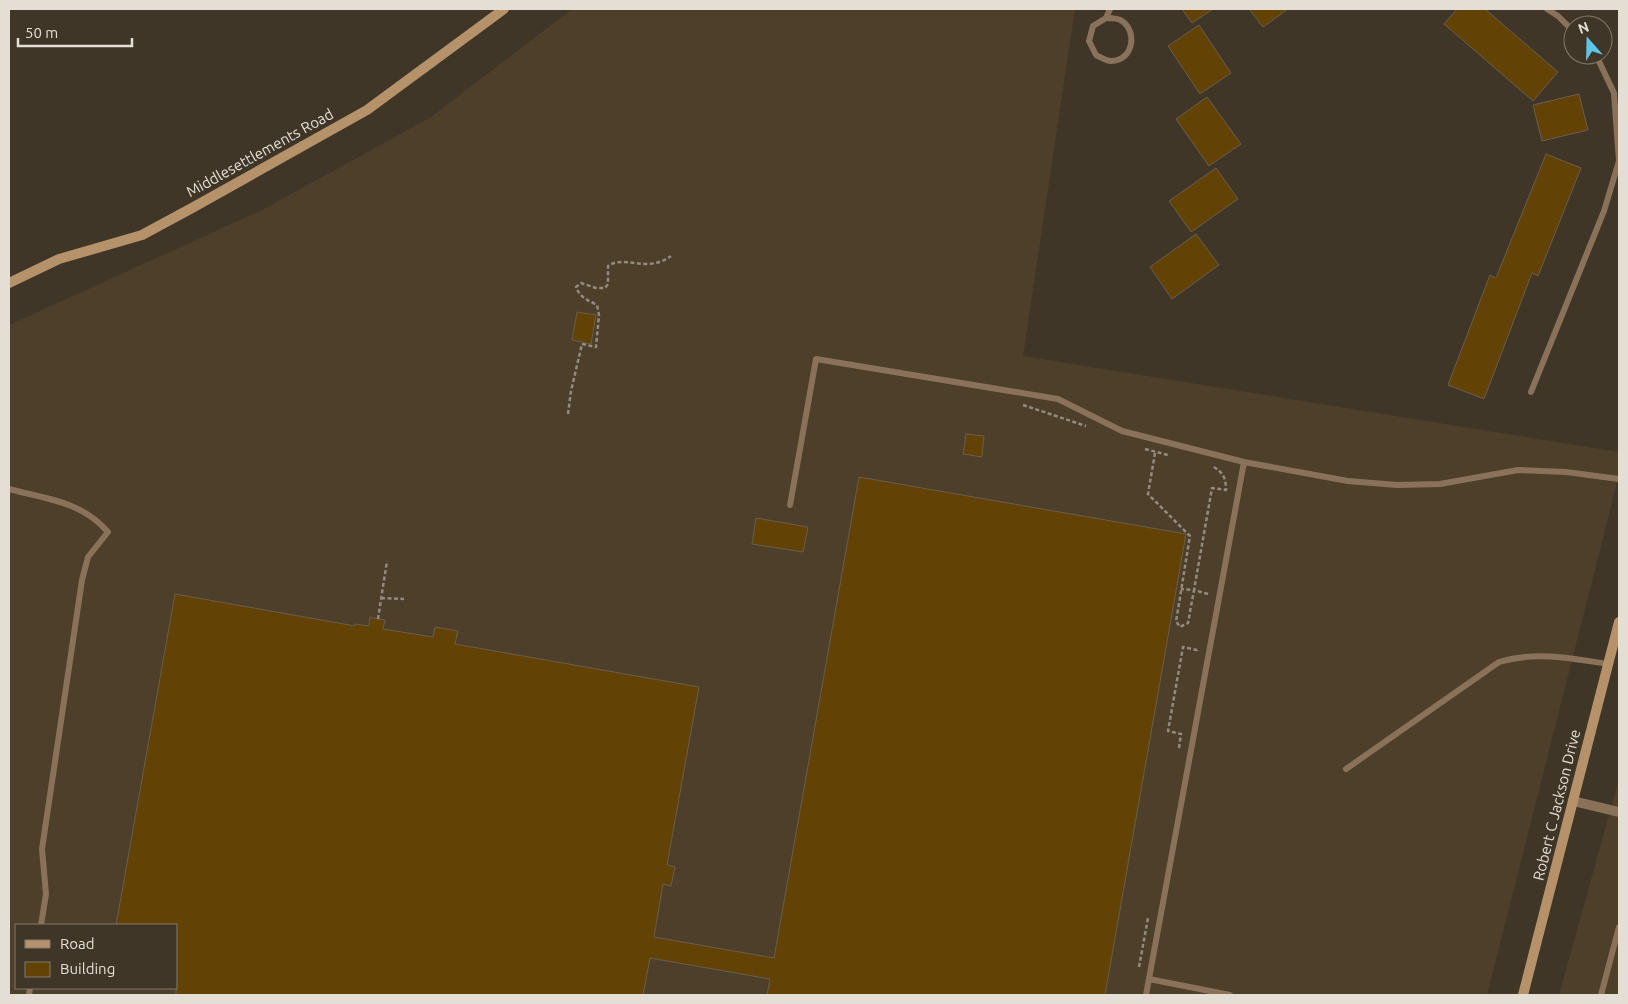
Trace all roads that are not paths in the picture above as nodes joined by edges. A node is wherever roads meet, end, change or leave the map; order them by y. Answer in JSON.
{"nodes":[{"id":1,"x":504,"y":9,"type":"edge"},
{"id":2,"x":1110,"y":9,"type":"edge"},
{"id":3,"x":1547,"y":9,"type":"edge"},
{"id":4,"x":1106,"y":18,"type":"junction"},
{"id":5,"x":1563,"y":21,"type":"edge"},
{"id":6,"x":1602,"y":65,"type":"edge"},
{"id":7,"x":1617,"y":92,"type":"edge"},
{"id":8,"x":9,"y":282,"type":"edge"},
{"id":9,"x":1531,"y":392,"type":"dead end"},
{"id":10,"x":1244,"y":462,"type":"junction"},
{"id":11,"x":1619,"y":479,"type":"edge"},
{"id":12,"x":9,"y":489,"type":"edge"},
{"id":13,"x":790,"y":506,"type":"dead end"},
{"id":14,"x":1619,"y":622,"type":"edge"},
{"id":15,"x":1608,"y":664,"type":"junction"},
{"id":16,"x":1346,"y":768,"type":"dead end"},
{"id":17,"x":1573,"y":801,"type":"junction"},
{"id":18,"x":1619,"y":812,"type":"edge"},
{"id":19,"x":41,"y":924,"type":"edge"},
{"id":20,"x":1619,"y":927,"type":"edge"},
{"id":21,"x":1149,"y":979,"type":"junction"},
{"id":22,"x":1146,"y":995,"type":"edge"},
{"id":23,"x":1230,"y":995,"type":"edge"},
{"id":24,"x":1523,"y":995,"type":"edge"},
{"id":25,"x":1601,"y":995,"type":"edge"}],
"edges":[{"from":1,"to":8,"type":"street","name":"Middlesettlements Road"},
{"from":2,"to":4,"type":"lane"},
{"from":3,"to":5,"type":"lane"},
{"from":4,"to":4,"type":"lane"},
{"from":6,"to":7,"type":"lane"},
{"from":7,"to":9,"type":"lane"},
{"from":10,"to":11,"type":"lane"},
{"from":10,"to":13,"type":"lane"},
{"from":10,"to":21,"type":"lane"},
{"from":12,"to":19,"type":"lane"},
{"from":14,"to":15,"type":"street","name":"Robert C Jackson Drive"},
{"from":15,"to":16,"type":"lane"},
{"from":15,"to":17,"type":"street","name":"Robert C Jackson Drive"},
{"from":17,"to":18,"type":"street"},
{"from":17,"to":24,"type":"street","name":"Robert C Jackson Drive"},
{"from":20,"to":25,"type":"lane"},
{"from":21,"to":22,"type":"lane"},
{"from":21,"to":23,"type":"lane"}]}
